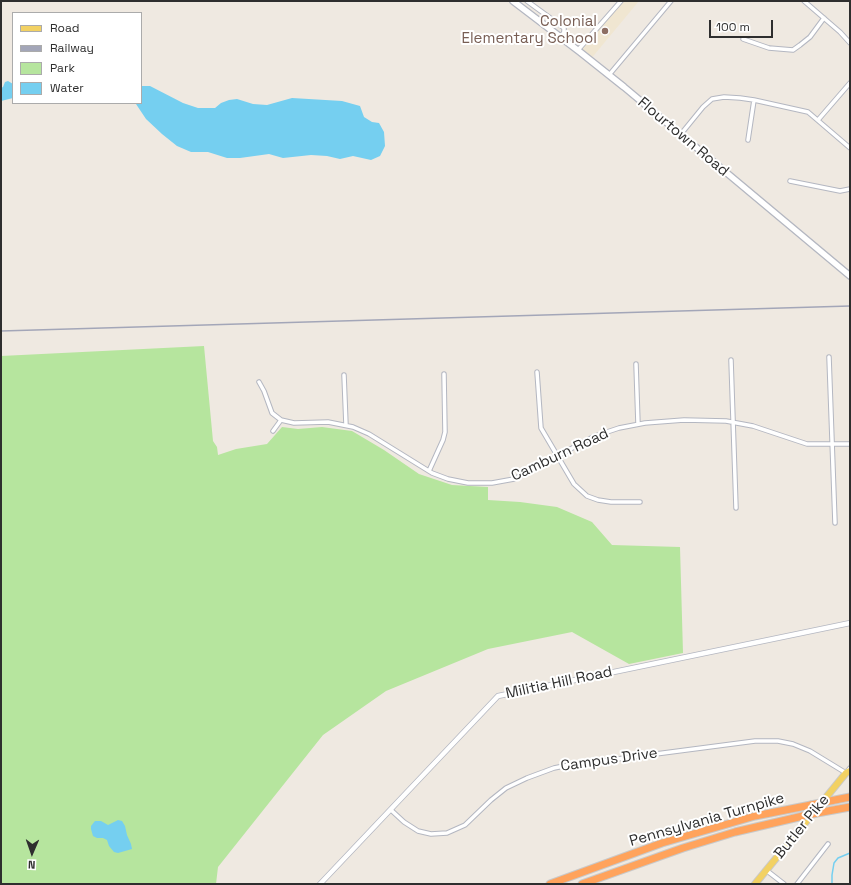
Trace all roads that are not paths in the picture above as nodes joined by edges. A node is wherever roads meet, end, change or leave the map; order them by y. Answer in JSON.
{"nodes":[{"id":1,"x":513,"y":1,"type":"edge"},
{"id":2,"x":527,"y":1,"type":"edge"},
{"id":3,"x":621,"y":1,"type":"edge"},
{"id":4,"x":671,"y":1,"type":"edge"},
{"id":5,"x":804,"y":1,"type":"edge"},
{"id":6,"x":824,"y":18,"type":"junction"},
{"id":7,"x":561,"y":37,"type":"junction"},
{"id":8,"x":743,"y":39,"type":"dead end"},
{"id":9,"x":850,"y":43,"type":"edge"},
{"id":10,"x":578,"y":50,"type":"junction"},
{"id":11,"x":609,"y":75,"type":"junction"},
{"id":12,"x":850,"y":83,"type":"edge"},
{"id":13,"x":754,"y":100,"type":"junction"},
{"id":14,"x":818,"y":120,"type":"junction"},
{"id":15,"x":681,"y":134,"type":"junction"},
{"id":16,"x":748,"y":140,"type":"dead end"},
{"id":17,"x":850,"y":148,"type":"edge"},
{"id":18,"x":790,"y":181,"type":"dead end"},
{"id":19,"x":850,"y":189,"type":"edge"},
{"id":20,"x":850,"y":276,"type":"edge"},
{"id":21,"x":829,"y":357,"type":"dead end"},
{"id":22,"x":731,"y":360,"type":"dead end"},
{"id":23,"x":636,"y":364,"type":"dead end"},
{"id":24,"x":537,"y":372,"type":"dead end"},
{"id":25,"x":444,"y":374,"type":"dead end"},
{"id":26,"x":344,"y":375,"type":"dead end"},
{"id":27,"x":259,"y":382,"type":"dead end"},
{"id":28,"x":281,"y":420,"type":"junction"},
{"id":29,"x":733,"y":422,"type":"junction"},
{"id":30,"x":638,"y":424,"type":"junction"},
{"id":31,"x":346,"y":425,"type":"junction"},
{"id":32,"x":273,"y":431,"type":"dead end"},
{"id":33,"x":832,"y":444,"type":"junction"},
{"id":34,"x":850,"y":444,"type":"edge"},
{"id":35,"x":557,"y":456,"type":"junction"},
{"id":36,"x":428,"y":472,"type":"junction"},
{"id":37,"x":640,"y":502,"type":"dead end"},
{"id":38,"x":736,"y":508,"type":"dead end"},
{"id":39,"x":835,"y":523,"type":"dead end"},
{"id":40,"x":850,"y":624,"type":"edge"},
{"id":41,"x":850,"y":768,"type":"edge"},
{"id":42,"x":848,"y":772,"type":"edge"},
{"id":43,"x":850,"y":797,"type":"edge"},
{"id":44,"x":850,"y":806,"type":"edge"},
{"id":45,"x":391,"y":810,"type":"junction"},
{"id":46,"x":828,"y":844,"type":"dead end"},
{"id":47,"x":766,"y":870,"type":"junction"},
{"id":48,"x":320,"y":884,"type":"edge"},
{"id":49,"x":550,"y":884,"type":"edge"},
{"id":50,"x":582,"y":884,"type":"edge"},
{"id":51,"x":755,"y":884,"type":"edge"},
{"id":52,"x":784,"y":884,"type":"edge"},
{"id":53,"x":797,"y":884,"type":"edge"}],
"edges":[{"from":1,"to":7,"type":"main road","name":"Flourtown Road"},
{"from":2,"to":7,"type":"street"},
{"from":3,"to":10,"type":"street"},
{"from":4,"to":11,"type":"street"},
{"from":5,"to":6,"type":"street"},
{"from":6,"to":8,"type":"street"},
{"from":6,"to":9,"type":"street"},
{"from":7,"to":10,"type":"main road","name":"Flourtown Road"},
{"from":10,"to":11,"type":"main road","name":"Flourtown Road"},
{"from":11,"to":15,"type":"main road","name":"Flourtown Road"},
{"from":12,"to":14,"type":"street"},
{"from":13,"to":14,"type":"street"},
{"from":13,"to":15,"type":"street"},
{"from":13,"to":16,"type":"street"},
{"from":14,"to":17,"type":"street"},
{"from":15,"to":20,"type":"main road","name":"Flourtown Road"},
{"from":18,"to":19,"type":"street"},
{"from":21,"to":33,"type":"street"},
{"from":22,"to":29,"type":"street"},
{"from":23,"to":30,"type":"street"},
{"from":24,"to":35,"type":"street"},
{"from":25,"to":36,"type":"street"},
{"from":26,"to":31,"type":"street"},
{"from":27,"to":28,"type":"street"},
{"from":28,"to":31,"type":"street","name":"Camburn Road"},
{"from":28,"to":32,"type":"street"},
{"from":29,"to":30,"type":"street","name":"Camburn Road"},
{"from":29,"to":33,"type":"street","name":"Camburn Road"},
{"from":29,"to":38,"type":"street"},
{"from":30,"to":35,"type":"street","name":"Camburn Road"},
{"from":31,"to":36,"type":"street","name":"Camburn Road"},
{"from":33,"to":34,"type":"street","name":"Camburn Road"},
{"from":33,"to":39,"type":"street"},
{"from":35,"to":36,"type":"street","name":"Camburn Road"},
{"from":35,"to":37,"type":"street"},
{"from":40,"to":45,"type":"street","name":"Militia Hill Road"},
{"from":41,"to":42,"type":"street"},
{"from":42,"to":45,"type":"street","name":"Campus Drive"},
{"from":42,"to":47,"type":"main road","name":"Butler Pike"},
{"from":43,"to":49,"type":"highway","name":"Pennsylvania Turnpike","bridge":true},
{"from":44,"to":50,"type":"highway","name":"Pennsylvania Turnpike","bridge":true},
{"from":45,"to":48,"type":"street","name":"Militia Hill Road"},
{"from":46,"to":53,"type":"street"},
{"from":47,"to":51,"type":"main road","name":"Butler Pike"},
{"from":47,"to":52,"type":"street"}]}
